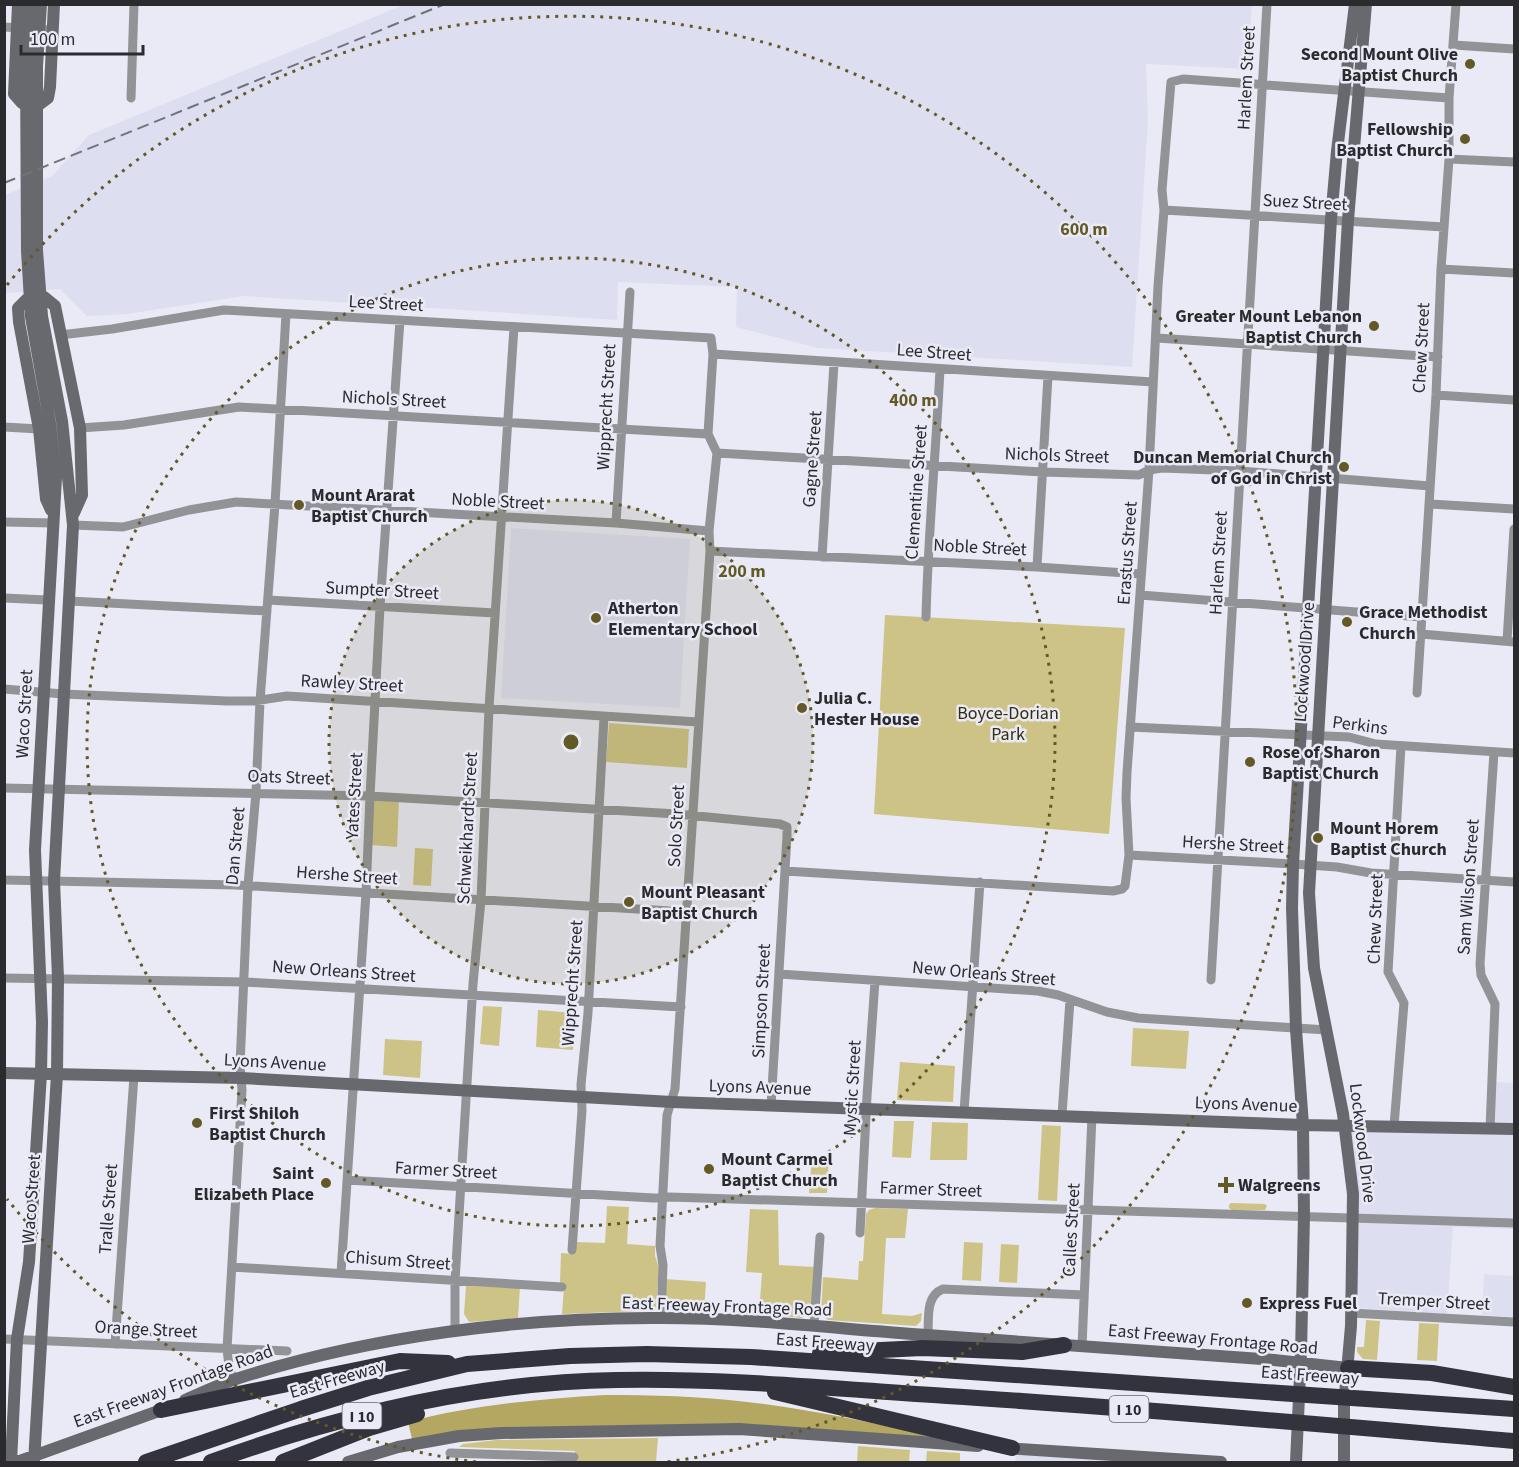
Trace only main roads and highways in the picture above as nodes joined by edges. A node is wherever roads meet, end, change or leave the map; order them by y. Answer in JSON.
{"nodes":[{"id":1,"x":18,"y":4,"type":"edge"},
{"id":2,"x":29,"y":4,"type":"edge"},
{"id":3,"x":41,"y":4,"type":"edge"},
{"id":4,"x":54,"y":4,"type":"edge"},
{"id":5,"x":1350,"y":4,"type":"edge"},
{"id":6,"x":1356,"y":4,"type":"edge"},
{"id":7,"x":1366,"y":4,"type":"edge"},
{"id":8,"x":1374,"y":4,"type":"edge"},
{"id":9,"x":1360,"y":24,"type":"junction"},
{"id":10,"x":11,"y":28,"type":"edge"},
{"id":11,"x":48,"y":375,"type":"junction"},
{"id":12,"x":53,"y":520,"type":"junction"},
{"id":13,"x":73,"y":520,"type":"junction"},
{"id":14,"x":4,"y":1073,"type":"edge"},
{"id":15,"x":41,"y":1074,"type":"junction"},
{"id":16,"x":57,"y":1074,"type":"junction"},
{"id":17,"x":1303,"y":1125,"type":"junction"},
{"id":18,"x":1344,"y":1125,"type":"junction"},
{"id":19,"x":1515,"y":1129,"type":"edge"},
{"id":20,"x":32,"y":1204,"type":"junction"},
{"id":21,"x":49,"y":1206,"type":"junction"},
{"id":22,"x":11,"y":1339,"type":"edge"},
{"id":23,"x":1064,"y":1345,"type":"junction"},
{"id":24,"x":751,"y":1357,"type":"junction"},
{"id":25,"x":467,"y":1364,"type":"junction"},
{"id":26,"x":1300,"y":1369,"type":"junction"},
{"id":27,"x":1347,"y":1373,"type":"junction"},
{"id":28,"x":743,"y":1383,"type":"junction"},
{"id":29,"x":517,"y":1386,"type":"junction"},
{"id":30,"x":1515,"y":1387,"type":"edge"},
{"id":31,"x":1515,"y":1409,"type":"edge"},
{"id":32,"x":161,"y":1410,"type":"junction"},
{"id":33,"x":8,"y":1431,"type":"edge"},
{"id":34,"x":1515,"y":1441,"type":"edge"},
{"id":35,"x":1012,"y":1448,"type":"junction"},
{"id":36,"x":1075,"y":1457,"type":"edge"},
{"id":37,"x":1343,"y":1457,"type":"edge"},
{"id":38,"x":34,"y":1459,"type":"edge"},
{"id":39,"x":11,"y":1462,"type":"edge"},
{"id":40,"x":17,"y":1462,"type":"edge"},
{"id":41,"x":146,"y":1462,"type":"edge"},
{"id":42,"x":211,"y":1462,"type":"edge"},
{"id":43,"x":283,"y":1462,"type":"edge"},
{"id":44,"x":348,"y":1462,"type":"edge"},
{"id":45,"x":1221,"y":1462,"type":"edge"},
{"id":46,"x":1296,"y":1462,"type":"edge"}],
"edges":[{"from":1,"to":10,"type":"main road"},
{"from":2,"to":11,"type":"main road","name":"Waco Street"},
{"from":3,"to":11,"type":"main road","name":"Waco Street"},
{"from":4,"to":10,"type":"main road"},
{"from":5,"to":9,"type":"main road"},
{"from":6,"to":9,"type":"main road","name":"Lockwood Drive"},
{"from":7,"to":9,"type":"main road","name":"Lockwood Drive"},
{"from":8,"to":9,"type":"main road"},
{"from":9,"to":17,"type":"main road","name":"Lockwood Drive"},
{"from":9,"to":18,"type":"main road","name":"Lockwood Drive"},
{"from":11,"to":12,"type":"main road","name":"Waco Street"},
{"from":11,"to":13,"type":"main road","name":"Waco Street"},
{"from":12,"to":13,"type":"main road"},
{"from":12,"to":15,"type":"main road","name":"Waco Street"},
{"from":13,"to":16,"type":"main road","name":"Waco Street"},
{"from":14,"to":15,"type":"main road","name":"Lyons Avenue"},
{"from":15,"to":16,"type":"main road","name":"Lyons Avenue"},
{"from":15,"to":20,"type":"main road","name":"Waco Street"},
{"from":16,"to":17,"type":"main road","name":"Lyons Avenue"},
{"from":16,"to":21,"type":"main road","name":"Waco Street"},
{"from":17,"to":18,"type":"main road","name":"Lyons Avenue"},
{"from":17,"to":26,"type":"main road","name":"Lockwood Drive"},
{"from":18,"to":19,"type":"main road","name":"Lyons Avenue"},
{"from":18,"to":27,"type":"main road","name":"Lockwood Drive"},
{"from":20,"to":21,"type":"main road"},
{"from":20,"to":22,"type":"main road","name":"Waco Street"},
{"from":21,"to":38,"type":"main road","name":"Waco Street"},
{"from":22,"to":33,"type":"main road","name":"Waco Street"},
{"from":23,"to":24,"type":"highway"},
{"from":23,"to":26,"type":"main road","name":"East Freeway Frontage Road"},
{"from":23,"to":32,"type":"main road","name":"East Freeway Frontage Road"},
{"from":24,"to":25,"type":"highway","name":"East Freeway","number":"I 10"},
{"from":24,"to":31,"type":"highway","name":"East Freeway","number":"I 10"},
{"from":25,"to":32,"type":"highway"},
{"from":25,"to":41,"type":"highway","name":"East Freeway","number":"I 10"},
{"from":26,"to":27,"type":"main road","name":"East Freeway Frontage Road"},
{"from":26,"to":46,"type":"main road","name":"Lockwood Drive"},
{"from":27,"to":30,"type":"highway"},
{"from":27,"to":37,"type":"main road","name":"Lockwood Drive"},
{"from":28,"to":29,"type":"highway","number":"I 10"},
{"from":28,"to":34,"type":"highway","number":"I 10"},
{"from":28,"to":35,"type":"highway"},
{"from":29,"to":42,"type":"highway","number":"I 10"},
{"from":29,"to":43,"type":"highway"},
{"from":32,"to":38,"type":"main road","name":"East Freeway Frontage Road"},
{"from":33,"to":39,"type":"main road","name":"Waco Street"},
{"from":35,"to":36,"type":"main road"},
{"from":35,"to":44,"type":"main road"},
{"from":36,"to":45,"type":"main road"},
{"from":38,"to":40,"type":"main road","name":"East Freeway Frontage Road"}]}
